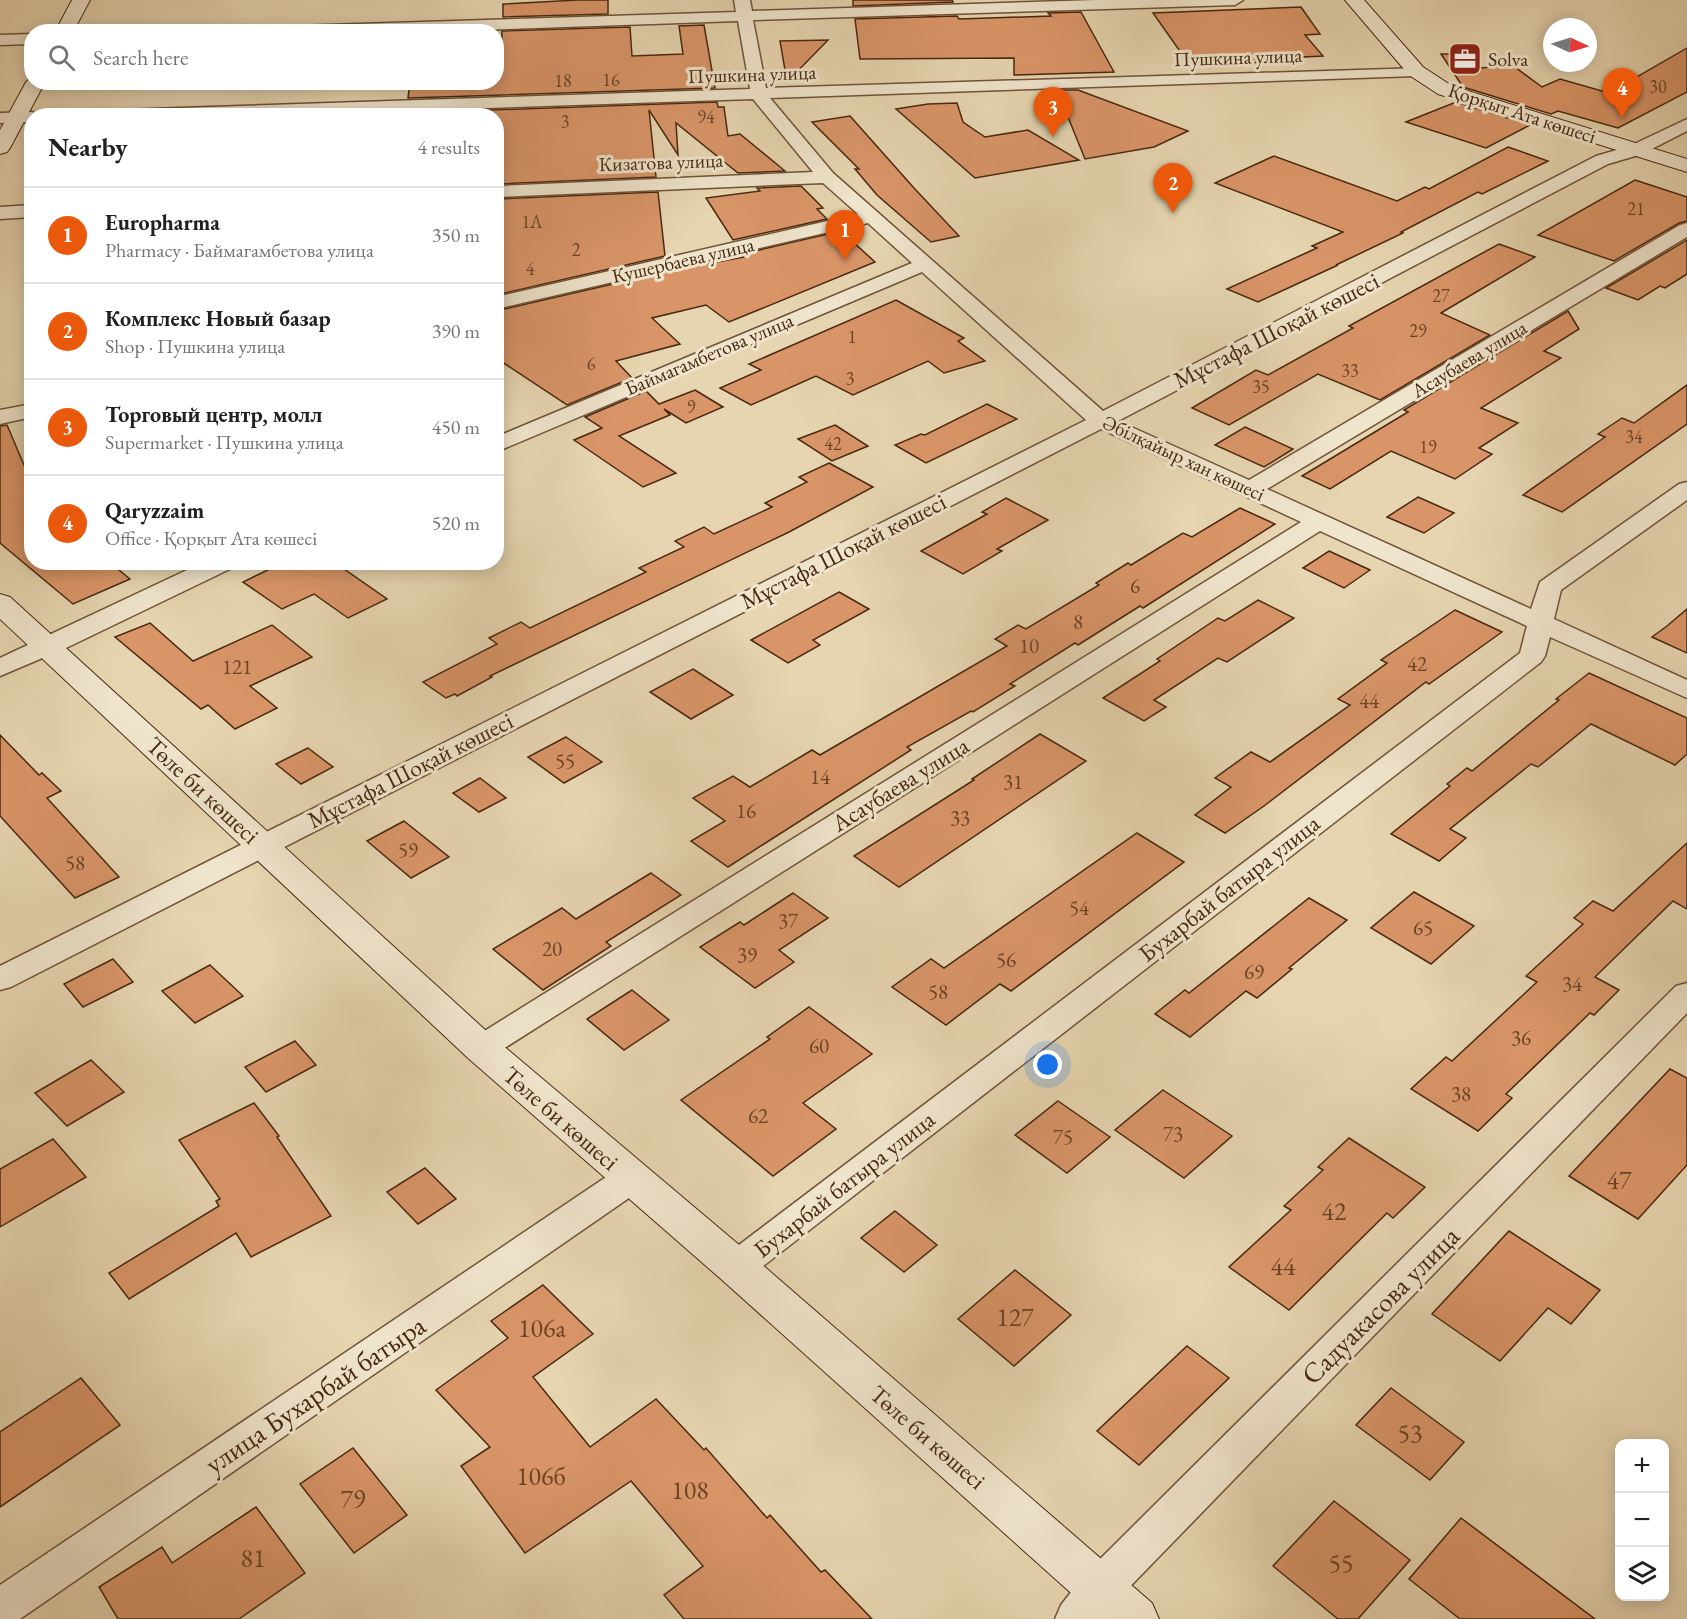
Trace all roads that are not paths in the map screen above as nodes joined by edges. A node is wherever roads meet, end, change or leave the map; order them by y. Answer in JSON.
{"nodes":[{"id":1,"x":81,"y":0,"type":"edge"},
{"id":2,"x":1235,"y":0,"type":"edge"},
{"id":3,"x":1354,"y":0,"type":"edge"},
{"id":4,"x":743,"y":8,"type":"edge"},
{"id":5,"x":68,"y":24,"type":"edge"},
{"id":6,"x":424,"y":24,"type":"edge"},
{"id":7,"x":24,"y":39,"type":"edge"},
{"id":8,"x":0,"y":40,"type":"edge"},
{"id":9,"x":1416,"y":71,"type":"junction"},
{"id":10,"x":32,"y":90,"type":"edge"},
{"id":11,"x":759,"y":95,"type":"junction"},
{"id":12,"x":345,"y":108,"type":"edge"},
{"id":13,"x":16,"y":118,"type":"edge"},
{"id":14,"x":1687,"y":124,"type":"edge"},
{"id":15,"x":0,"y":148,"type":"edge"},
{"id":16,"x":1636,"y":150,"type":"junction"},
{"id":17,"x":1687,"y":166,"type":"edge"},
{"id":18,"x":827,"y":177,"type":"junction"},
{"id":19,"x":504,"y":192,"type":"edge"},
{"id":20,"x":24,"y":212,"type":"edge"},
{"id":21,"x":0,"y":213,"type":"edge"},
{"id":22,"x":869,"y":216,"type":"junction"},
{"id":23,"x":1687,"y":229,"type":"edge"},
{"id":24,"x":923,"y":265,"type":"junction"},
{"id":25,"x":504,"y":301,"type":"edge"},
{"id":26,"x":24,"y":412,"type":"edge"},
{"id":27,"x":0,"y":417,"type":"edge"},
{"id":28,"x":1101,"y":421,"type":"junction"},
{"id":29,"x":504,"y":443,"type":"edge"},
{"id":30,"x":1250,"y":489,"type":"junction"},
{"id":31,"x":1687,"y":489,"type":"edge"},
{"id":32,"x":1319,"y":521,"type":"junction"},
{"id":33,"x":209,"y":570,"type":"edge"},
{"id":34,"x":0,"y":603,"type":"edge"},
{"id":35,"x":1539,"y":622,"type":"junction"},
{"id":36,"x":49,"y":648,"type":"junction"},
{"id":37,"x":0,"y":668,"type":"edge"},
{"id":38,"x":1687,"y":690,"type":"edge"},
{"id":39,"x":262,"y":845,"type":"junction"},
{"id":40,"x":0,"y":979,"type":"edge"},
{"id":41,"x":1687,"y":994,"type":"edge"},
{"id":42,"x":481,"y":1048,"type":"junction"},
{"id":43,"x":630,"y":1179,"type":"junction"},
{"id":44,"x":736,"y":1267,"type":"junction"},
{"id":45,"x":1100,"y":1588,"type":"junction"},
{"id":46,"x":0,"y":1609,"type":"edge"},
{"id":47,"x":1076,"y":1619,"type":"edge"},
{"id":48,"x":1135,"y":1619,"type":"edge"}],
"edges":[{"from":1,"to":5,"type":"street"},
{"from":2,"to":4,"type":"street"},
{"from":3,"to":9,"type":"street","name":"Қорқыт Ата көшесі"},
{"from":4,"to":6,"type":"street"},
{"from":4,"to":11,"type":"street","name":"Әбілқайыр хан көшесі"},
{"from":7,"to":8,"type":"street"},
{"from":9,"to":11,"type":"street","name":"Пушкина улица"},
{"from":9,"to":16,"type":"street","name":"Қорқыт Ата көшесі"},
{"from":10,"to":13,"type":"street"},
{"from":11,"to":12,"type":"street","name":"Пушкина улица"},
{"from":11,"to":18,"type":"street","name":"Әбілқайыр хан көшесі"},
{"from":13,"to":15,"type":"street"},
{"from":14,"to":16,"type":"street","name":"Мұстафа Шоқай көшесі"},
{"from":16,"to":17,"type":"street","name":"Қорқыт Ата көшесі"},
{"from":16,"to":28,"type":"street","name":"Мұстафа Шоқай көшесі"},
{"from":18,"to":19,"type":"street","name":"Кизатова улица"},
{"from":18,"to":22,"type":"street","name":"Әбілқайыр хан көшесі"},
{"from":20,"to":21,"type":"street"},
{"from":22,"to":24,"type":"street","name":"Әбілқайыр хан көшесі"},
{"from":22,"to":25,"type":"street","name":"Кушербаева улица"},
{"from":23,"to":30,"type":"street","name":"Асаубаева улица"},
{"from":24,"to":28,"type":"street","name":"Әбілқайыр хан көшесі"},
{"from":24,"to":29,"type":"street","name":"Баймагамбетова улица"},
{"from":26,"to":27,"type":"street"},
{"from":28,"to":30,"type":"street","name":"Әбілқайыр хан көшесі"},
{"from":28,"to":39,"type":"street","name":"Мұстафа Шоқай көшесі"},
{"from":30,"to":32,"type":"street","name":"Әбілқайыр хан көшесі"},
{"from":31,"to":35,"type":"street","name":"Бухарбай батыра улица"},
{"from":32,"to":35,"type":"street","name":"Әбілқайыр хан көшесі"},
{"from":32,"to":42,"type":"street","name":"Асаубаева улица"},
{"from":33,"to":36,"type":"street"},
{"from":34,"to":36,"type":"street","name":"Төле би көшесі"},
{"from":35,"to":38,"type":"street","name":"Әбілқайыр хан көшесі"},
{"from":35,"to":44,"type":"street","name":"Бухарбай батыра улица"},
{"from":36,"to":37,"type":"street"},
{"from":36,"to":39,"type":"street","name":"Төле би көшесі"},
{"from":39,"to":40,"type":"street","name":"Мұстафа Шоқай көшесі"},
{"from":39,"to":42,"type":"street","name":"Төле би көшесі"},
{"from":41,"to":45,"type":"street","name":"Садуакасова улица"},
{"from":42,"to":43,"type":"street","name":"Төле би көшесі"},
{"from":43,"to":44,"type":"street","name":"Төле би көшесі"},
{"from":43,"to":46,"type":"street","name":"улица Бухарбай батыра"},
{"from":44,"to":45,"type":"street","name":"Төле би көшесі"},
{"from":45,"to":47,"type":"street","name":"Садуакасова улица"},
{"from":45,"to":48,"type":"street","name":"Төле би көшесі"}]}
